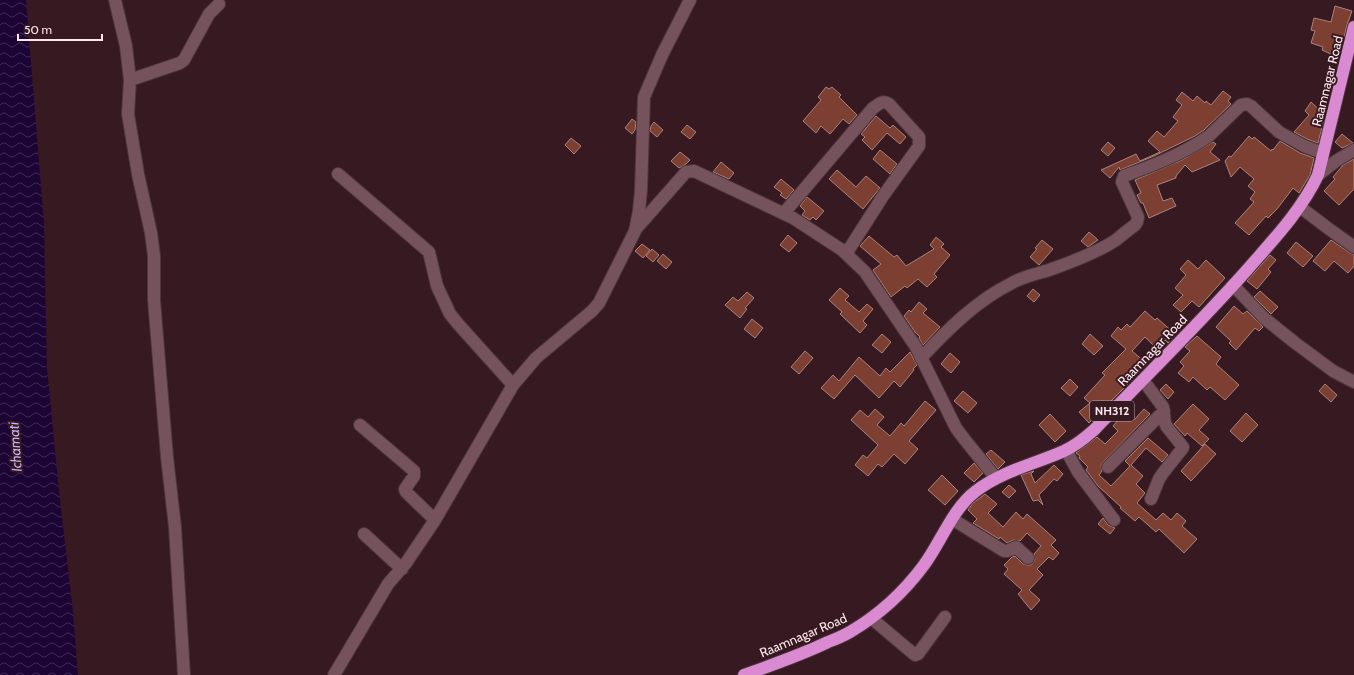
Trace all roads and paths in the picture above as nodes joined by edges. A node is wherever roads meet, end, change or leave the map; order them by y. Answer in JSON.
{"nodes":[{"id":1,"x":115,"y":0,"type":"edge"},
{"id":2,"x":690,"y":0,"type":"edge"},
{"id":3,"x":219,"y":4,"type":"dead end"},
{"id":4,"x":1354,"y":27,"type":"edge"},
{"id":5,"x":130,"y":80,"type":"junction"},
{"id":6,"x":1354,"y":150,"type":"edge"},
{"id":7,"x":1323,"y":153,"type":"junction"},
{"id":8,"x":338,"y":174,"type":"dead end"},
{"id":9,"x":1318,"y":175,"type":"junction"},
{"id":10,"x":1300,"y":207,"type":"junction"},
{"id":11,"x":784,"y":213,"type":"junction"},
{"id":12,"x":635,"y":231,"type":"junction"},
{"id":13,"x":1354,"y":247,"type":"edge"},
{"id":14,"x":846,"y":254,"type":"junction"},
{"id":15,"x":1233,"y":285,"type":"junction"},
{"id":16,"x":921,"y":358,"type":"junction"},
{"id":17,"x":1143,"y":380,"type":"junction"},
{"id":18,"x":1354,"y":382,"type":"edge"},
{"id":19,"x":513,"y":385,"type":"junction"},
{"id":20,"x":1164,"y":411,"type":"junction"},
{"id":21,"x":360,"y":425,"type":"dead end"},
{"id":22,"x":1066,"y":450,"type":"junction"},
{"id":23,"x":1108,"y":467,"type":"dead end"},
{"id":24,"x":996,"y":478,"type":"junction"},
{"id":25,"x":1151,"y":499,"type":"dead end"},
{"id":26,"x":952,"y":519,"type":"junction"},
{"id":27,"x":435,"y":520,"type":"junction"},
{"id":28,"x":1114,"y":520,"type":"dead end"},
{"id":29,"x":364,"y":534,"type":"dead end"},
{"id":30,"x":1028,"y":558,"type":"dead end"},
{"id":31,"x":402,"y":569,"type":"junction"},
{"id":32,"x":945,"y":617,"type":"dead end"},
{"id":33,"x":870,"y":618,"type":"junction"},
{"id":34,"x":184,"y":675,"type":"edge"},
{"id":35,"x":334,"y":675,"type":"edge"},
{"id":36,"x":744,"y":675,"type":"edge"}],
"edges":[{"from":1,"to":5,"type":"street"},
{"from":2,"to":12,"type":"street"},
{"from":3,"to":5,"type":"street"},
{"from":4,"to":7,"type":"highway","name":"Raamnagar Road","number":"NH312"},
{"from":5,"to":34,"type":"street"},
{"from":6,"to":9,"type":"street"},
{"from":7,"to":9,"type":"highway","name":"Raamnagar Road","number":"NH312"},
{"from":7,"to":16,"type":"street"},
{"from":8,"to":19,"type":"street"},
{"from":9,"to":10,"type":"highway","name":"Raamnagar Road","number":"NH312"},
{"from":10,"to":13,"type":"street"},
{"from":10,"to":15,"type":"highway","name":"Raamnagar Road","number":"NH312"},
{"from":11,"to":12,"type":"street"},
{"from":11,"to":14,"type":"street"},
{"from":11,"to":14,"type":"street"},
{"from":12,"to":19,"type":"street"},
{"from":14,"to":16,"type":"street"},
{"from":15,"to":17,"type":"highway","name":"Raamnagar Road","number":"NH312"},
{"from":15,"to":18,"type":"street"},
{"from":16,"to":24,"type":"street"},
{"from":17,"to":20,"type":"street"},
{"from":17,"to":22,"type":"highway","name":"Raamnagar Road","number":"NH312"},
{"from":19,"to":27,"type":"street"},
{"from":20,"to":23,"type":"street"},
{"from":20,"to":25,"type":"street"},
{"from":21,"to":27,"type":"street"},
{"from":22,"to":24,"type":"highway","name":"Raamnagar Road","number":"NH312"},
{"from":22,"to":28,"type":"street"},
{"from":24,"to":26,"type":"highway","name":"Raamnagar Road","number":"NH312"},
{"from":26,"to":30,"type":"street"},
{"from":26,"to":33,"type":"highway","name":"Raamnagar Road","number":"NH312"},
{"from":27,"to":31,"type":"street"},
{"from":29,"to":31,"type":"street"},
{"from":31,"to":35,"type":"street"},
{"from":32,"to":33,"type":"street"},
{"from":33,"to":36,"type":"highway","name":"Raamnagar Road","number":"NH312"}]}
